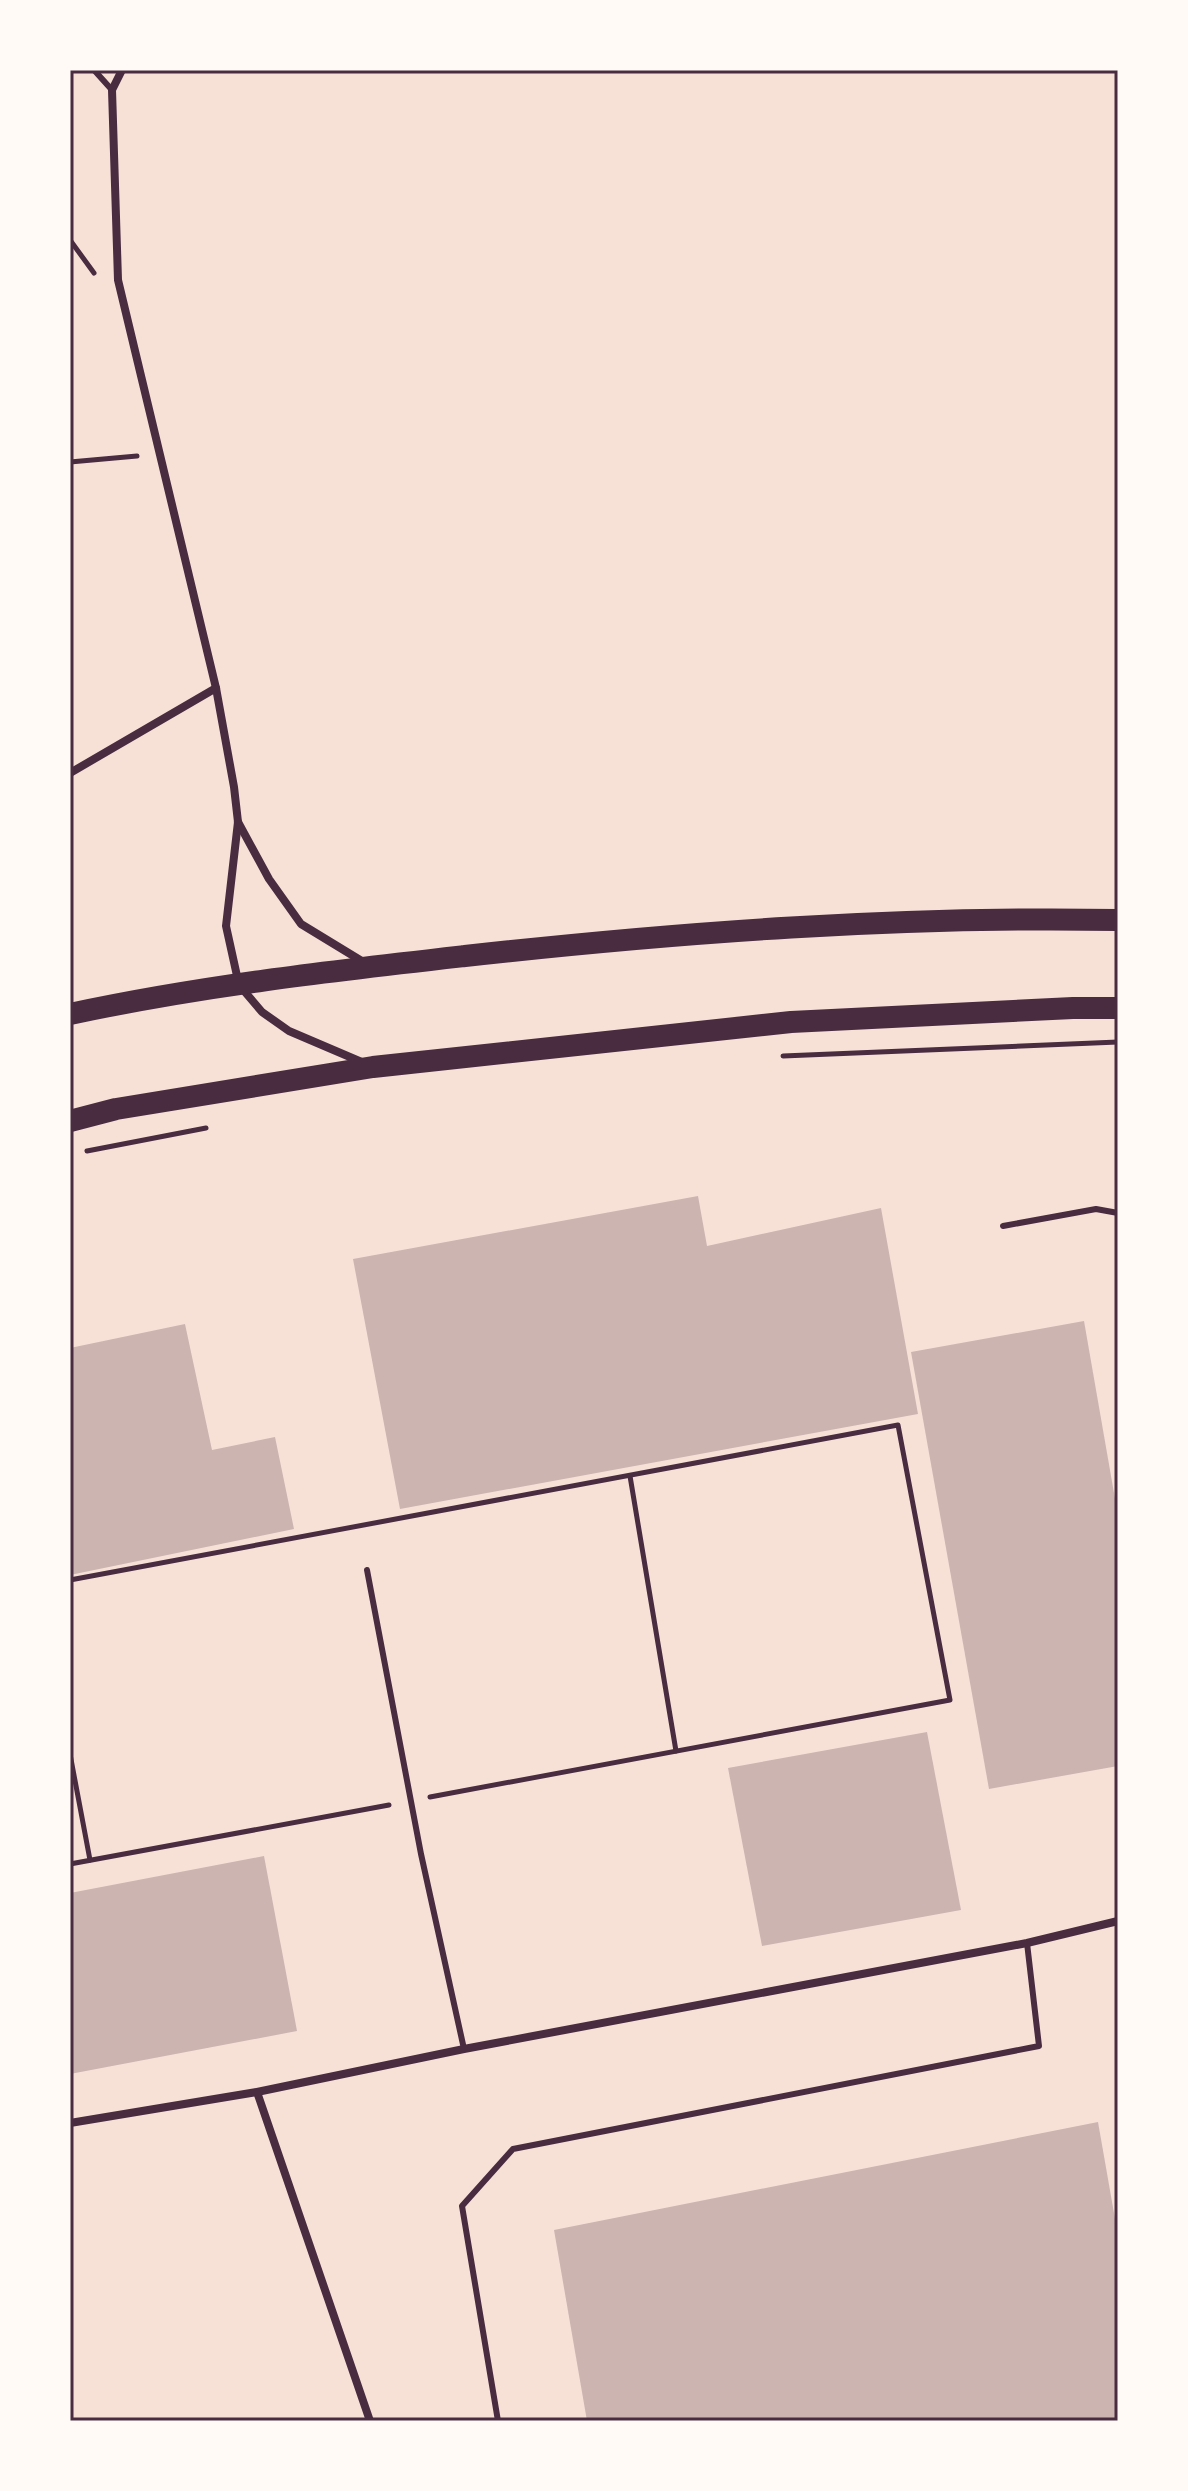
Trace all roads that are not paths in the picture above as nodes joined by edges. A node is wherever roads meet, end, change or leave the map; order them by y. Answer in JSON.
{"nodes":[{"id":1,"x":94,"y":70,"type":"edge"},
{"id":2,"x":122,"y":70,"type":"edge"},
{"id":3,"x":112,"y":90,"type":"junction"},
{"id":4,"x":216,"y":688,"type":"junction"},
{"id":5,"x":70,"y":773,"type":"edge"},
{"id":6,"x":238,"y":822,"type":"junction"},
{"id":7,"x":1118,"y":920,"type":"edge"},
{"id":8,"x":372,"y":967,"type":"junction"},
{"id":9,"x":239,"y":985,"type":"junction"},
{"id":10,"x":1118,"y":1008,"type":"edge"},
{"id":11,"x":70,"y":1014,"type":"edge"},
{"id":12,"x":373,"y":1067,"type":"junction"},
{"id":13,"x":70,"y":1121,"type":"edge"},
{"id":14,"x":1118,"y":1213,"type":"edge"},
{"id":15,"x":1003,"y":1226,"type":"dead end"},
{"id":16,"x":367,"y":1570,"type":"dead end"},
{"id":17,"x":1118,"y":1921,"type":"edge"},
{"id":18,"x":1027,"y":1943,"type":"junction"},
{"id":19,"x":464,"y":2049,"type":"junction"},
{"id":20,"x":257,"y":2092,"type":"junction"},
{"id":21,"x":70,"y":2123,"type":"edge"},
{"id":22,"x":370,"y":2421,"type":"edge"},
{"id":23,"x":498,"y":2421,"type":"edge"}],
"edges":[{"from":1,"to":3,"type":"lane"},
{"from":2,"to":3,"type":"street"},
{"from":3,"to":4,"type":"street"},
{"from":4,"to":5,"type":"street"},
{"from":4,"to":6,"type":"street"},
{"from":6,"to":8,"type":"street"},
{"from":6,"to":9,"type":"street"},
{"from":7,"to":8,"type":"highway"},
{"from":8,"to":9,"type":"highway"},
{"from":9,"to":11,"type":"highway"},
{"from":9,"to":12,"type":"street"},
{"from":10,"to":12,"type":"highway"},
{"from":12,"to":13,"type":"highway"},
{"from":14,"to":15,"type":"lane"},
{"from":16,"to":19,"type":"lane"},
{"from":17,"to":18,"type":"street"},
{"from":18,"to":19,"type":"street"},
{"from":18,"to":23,"type":"lane"},
{"from":19,"to":20,"type":"street"},
{"from":20,"to":21,"type":"street"},
{"from":20,"to":22,"type":"street"}]}
